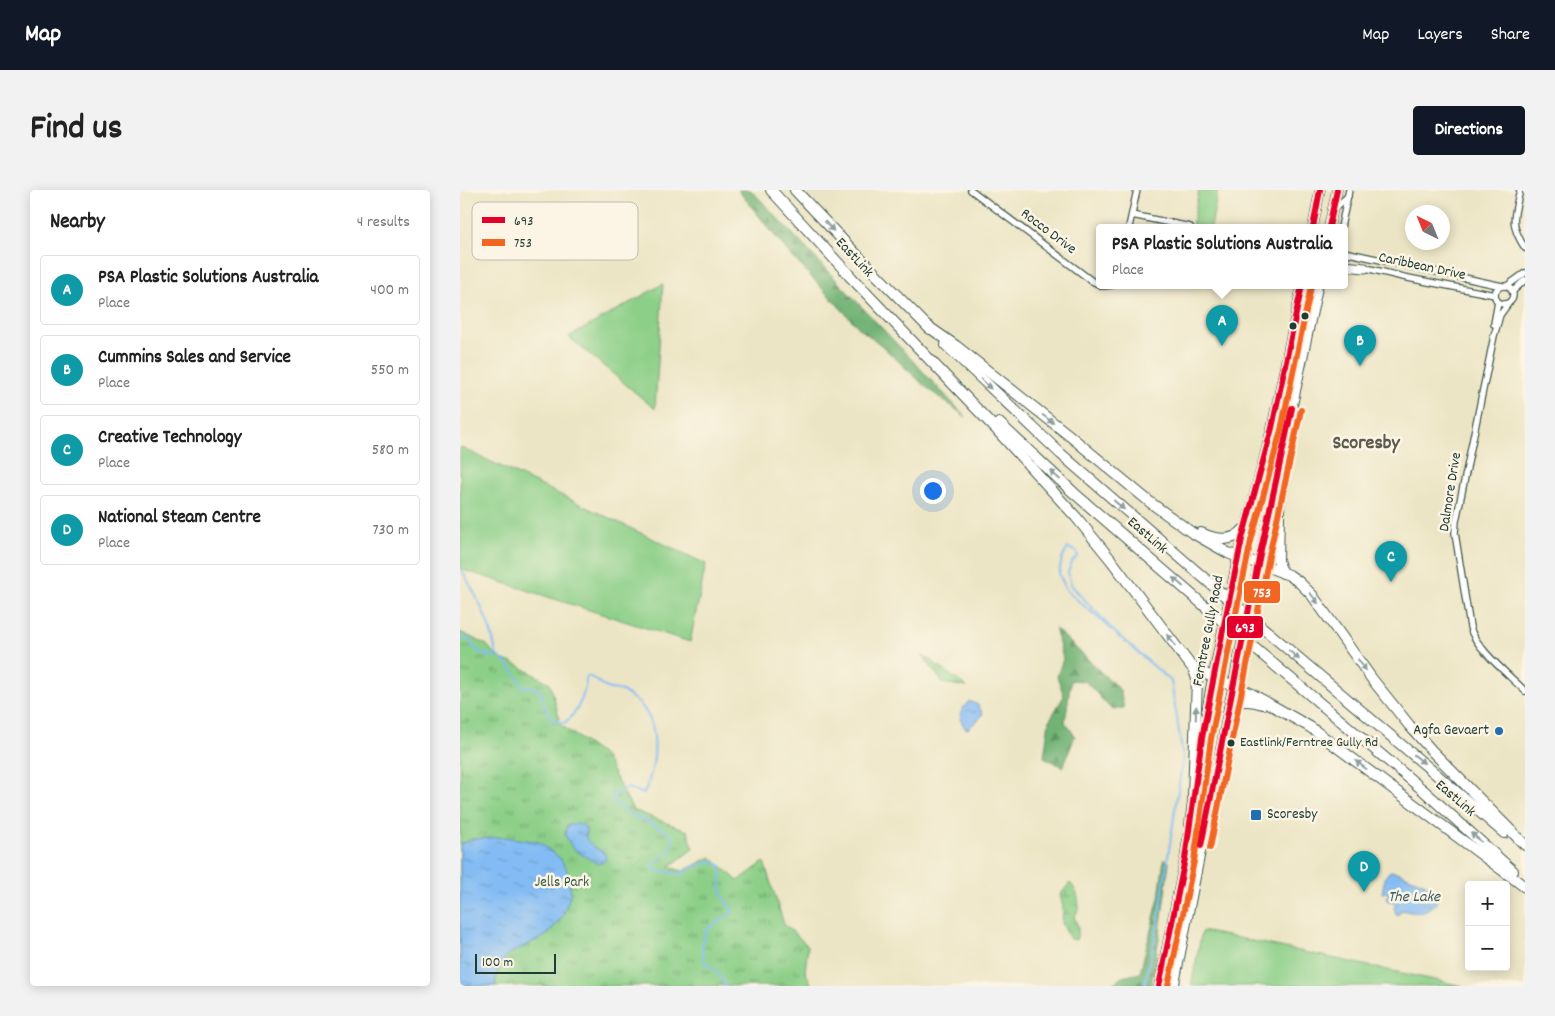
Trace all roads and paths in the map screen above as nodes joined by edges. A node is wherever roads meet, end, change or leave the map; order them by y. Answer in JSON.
{"nodes":[{"id":1,"x":771,"y":190,"type":"edge"},
{"id":2,"x":796,"y":190,"type":"edge"},
{"id":3,"x":971,"y":190,"type":"edge"},
{"id":4,"x":1137,"y":190,"type":"edge"},
{"id":5,"x":1320,"y":190,"type":"edge"},
{"id":6,"x":1337,"y":190,"type":"edge"},
{"id":7,"x":1520,"y":190,"type":"edge"},
{"id":8,"x":1349,"y":193,"type":"edge"},
{"id":9,"x":1332,"y":210,"type":"junction"},
{"id":10,"x":1132,"y":215,"type":"junction"},
{"id":11,"x":1130,"y":224,"type":"edge"},
{"id":12,"x":1176,"y":224,"type":"edge"},
{"id":13,"x":1314,"y":224,"type":"edge"},
{"id":14,"x":1330,"y":224,"type":"edge"},
{"id":15,"x":1343,"y":224,"type":"edge"},
{"id":16,"x":1525,"y":248,"type":"edge"},
{"id":17,"x":1348,"y":253,"type":"edge"},
{"id":18,"x":1348,"y":265,"type":"edge"},
{"id":19,"x":1365,"y":268,"type":"joint"},
{"id":20,"x":847,"y":273,"type":"junction"},
{"id":21,"x":1525,"y":273,"type":"edge"},
{"id":22,"x":1525,"y":280,"type":"edge"},
{"id":23,"x":1096,"y":283,"type":"edge"},
{"id":24,"x":1504,"y":286,"type":"junction"},
{"id":25,"x":1300,"y":289,"type":"edge"},
{"id":26,"x":1317,"y":289,"type":"edge"},
{"id":27,"x":1513,"y":291,"type":"junction"},
{"id":28,"x":1495,"y":295,"type":"junction"},
{"id":29,"x":1498,"y":302,"type":"junction"},
{"id":30,"x":1508,"y":304,"type":"junction"},
{"id":31,"x":926,"y":325,"type":"junction"},
{"id":32,"x":1494,"y":336,"type":"junction"},
{"id":33,"x":1280,"y":468,"type":"junction"},
{"id":34,"x":1182,"y":525,"type":"junction"},
{"id":35,"x":1244,"y":529,"type":"junction"},
{"id":36,"x":1238,"y":557,"type":"junction"},
{"id":37,"x":1258,"y":563,"type":"junction"},
{"id":38,"x":1283,"y":573,"type":"junction"},
{"id":39,"x":1192,"y":666,"type":"junction"},
{"id":40,"x":1213,"y":677,"type":"junction"},
{"id":41,"x":1233,"y":686,"type":"junction"},
{"id":42,"x":1525,"y":691,"type":"edge"},
{"id":43,"x":1229,"y":708,"type":"junction"},
{"id":44,"x":1293,"y":718,"type":"junction"},
{"id":45,"x":1194,"y":797,"type":"junction"},
{"id":46,"x":1525,"y":845,"type":"edge"},
{"id":47,"x":1525,"y":851,"type":"edge"},
{"id":48,"x":1525,"y":881,"type":"edge"},
{"id":49,"x":1525,"y":887,"type":"edge"},
{"id":50,"x":1160,"y":986,"type":"edge"},
{"id":51,"x":1174,"y":986,"type":"edge"}],
"edges":[{"from":1,"to":20,"type":"highway","name":"EastLink"},
{"from":2,"to":31,"type":"highway","name":"EastLink","one_way":true},
{"from":3,"to":23,"type":"street","name":"Rocco Drive"},
{"from":4,"to":10,"type":"street"},
{"from":5,"to":13,"type":"main road"},
{"from":6,"to":9,"type":"main road"},
{"from":7,"to":16,"type":"street"},
{"from":8,"to":9,"type":"street"},
{"from":8,"to":15,"type":"street"},
{"from":9,"to":14,"type":"main road"},
{"from":10,"to":11,"type":"street"},
{"from":10,"to":12,"type":"street"},
{"from":17,"to":24,"type":"street","name":"Caribbean Drive"},
{"from":18,"to":19,"type":"main road"},
{"from":19,"to":28,"type":"street","name":"Caribbean Drive"},
{"from":39,"to":20,"type":"highway","one_way":true},
{"from":48,"to":20,"type":"highway","name":"EastLink","one_way":true,"bridge":true},
{"from":21,"to":24,"type":"street"},
{"from":22,"to":27,"type":"street"},
{"from":24,"to":27,"type":"street"},
{"from":24,"to":28,"type":"street"},
{"from":25,"to":35,"type":"main road","name":"Ferntree Gully Road"},
{"from":26,"to":33,"type":"main road"},
{"from":27,"to":30,"type":"street"},
{"from":28,"to":29,"type":"street"},
{"from":29,"to":30,"type":"street"},
{"from":29,"to":32,"type":"street","name":"Dalmore Drive"},
{"from":30,"to":32,"type":"street","name":"Dalmore Drive"},
{"from":31,"to":34,"type":"highway","one_way":true},
{"from":31,"to":47,"type":"highway","name":"EastLink","one_way":true,"bridge":true},
{"from":32,"to":42,"type":"street","name":"Dalmore Drive"},
{"from":33,"to":37,"type":"main road"},
{"from":33,"to":38,"type":"highway"},
{"from":34,"to":35,"type":"highway"},
{"from":34,"to":36,"type":"highway"},
{"from":35,"to":36,"type":"main road","name":"Ferntree Gully Road"},
{"from":36,"to":37,"type":"highway"},
{"from":36,"to":40,"type":"main road","name":"Ferntree Gully Road"},
{"from":37,"to":38,"type":"highway"},
{"from":37,"to":41,"type":"main road"},
{"from":38,"to":46,"type":"highway","one_way":true},
{"from":39,"to":40,"type":"highway"},
{"from":45,"to":39,"type":"highway","one_way":true},
{"from":40,"to":41,"type":"highway"},
{"from":40,"to":45,"type":"main road","name":"Ferntree Gully Road"},
{"from":41,"to":43,"type":"main road"},
{"from":41,"to":44,"type":"highway"},
{"from":43,"to":44,"type":"highway"},
{"from":43,"to":51,"type":"main road"},
{"from":49,"to":44,"type":"highway","one_way":true},
{"from":45,"to":50,"type":"main road","name":"Ferntree Gully Road"}]}
